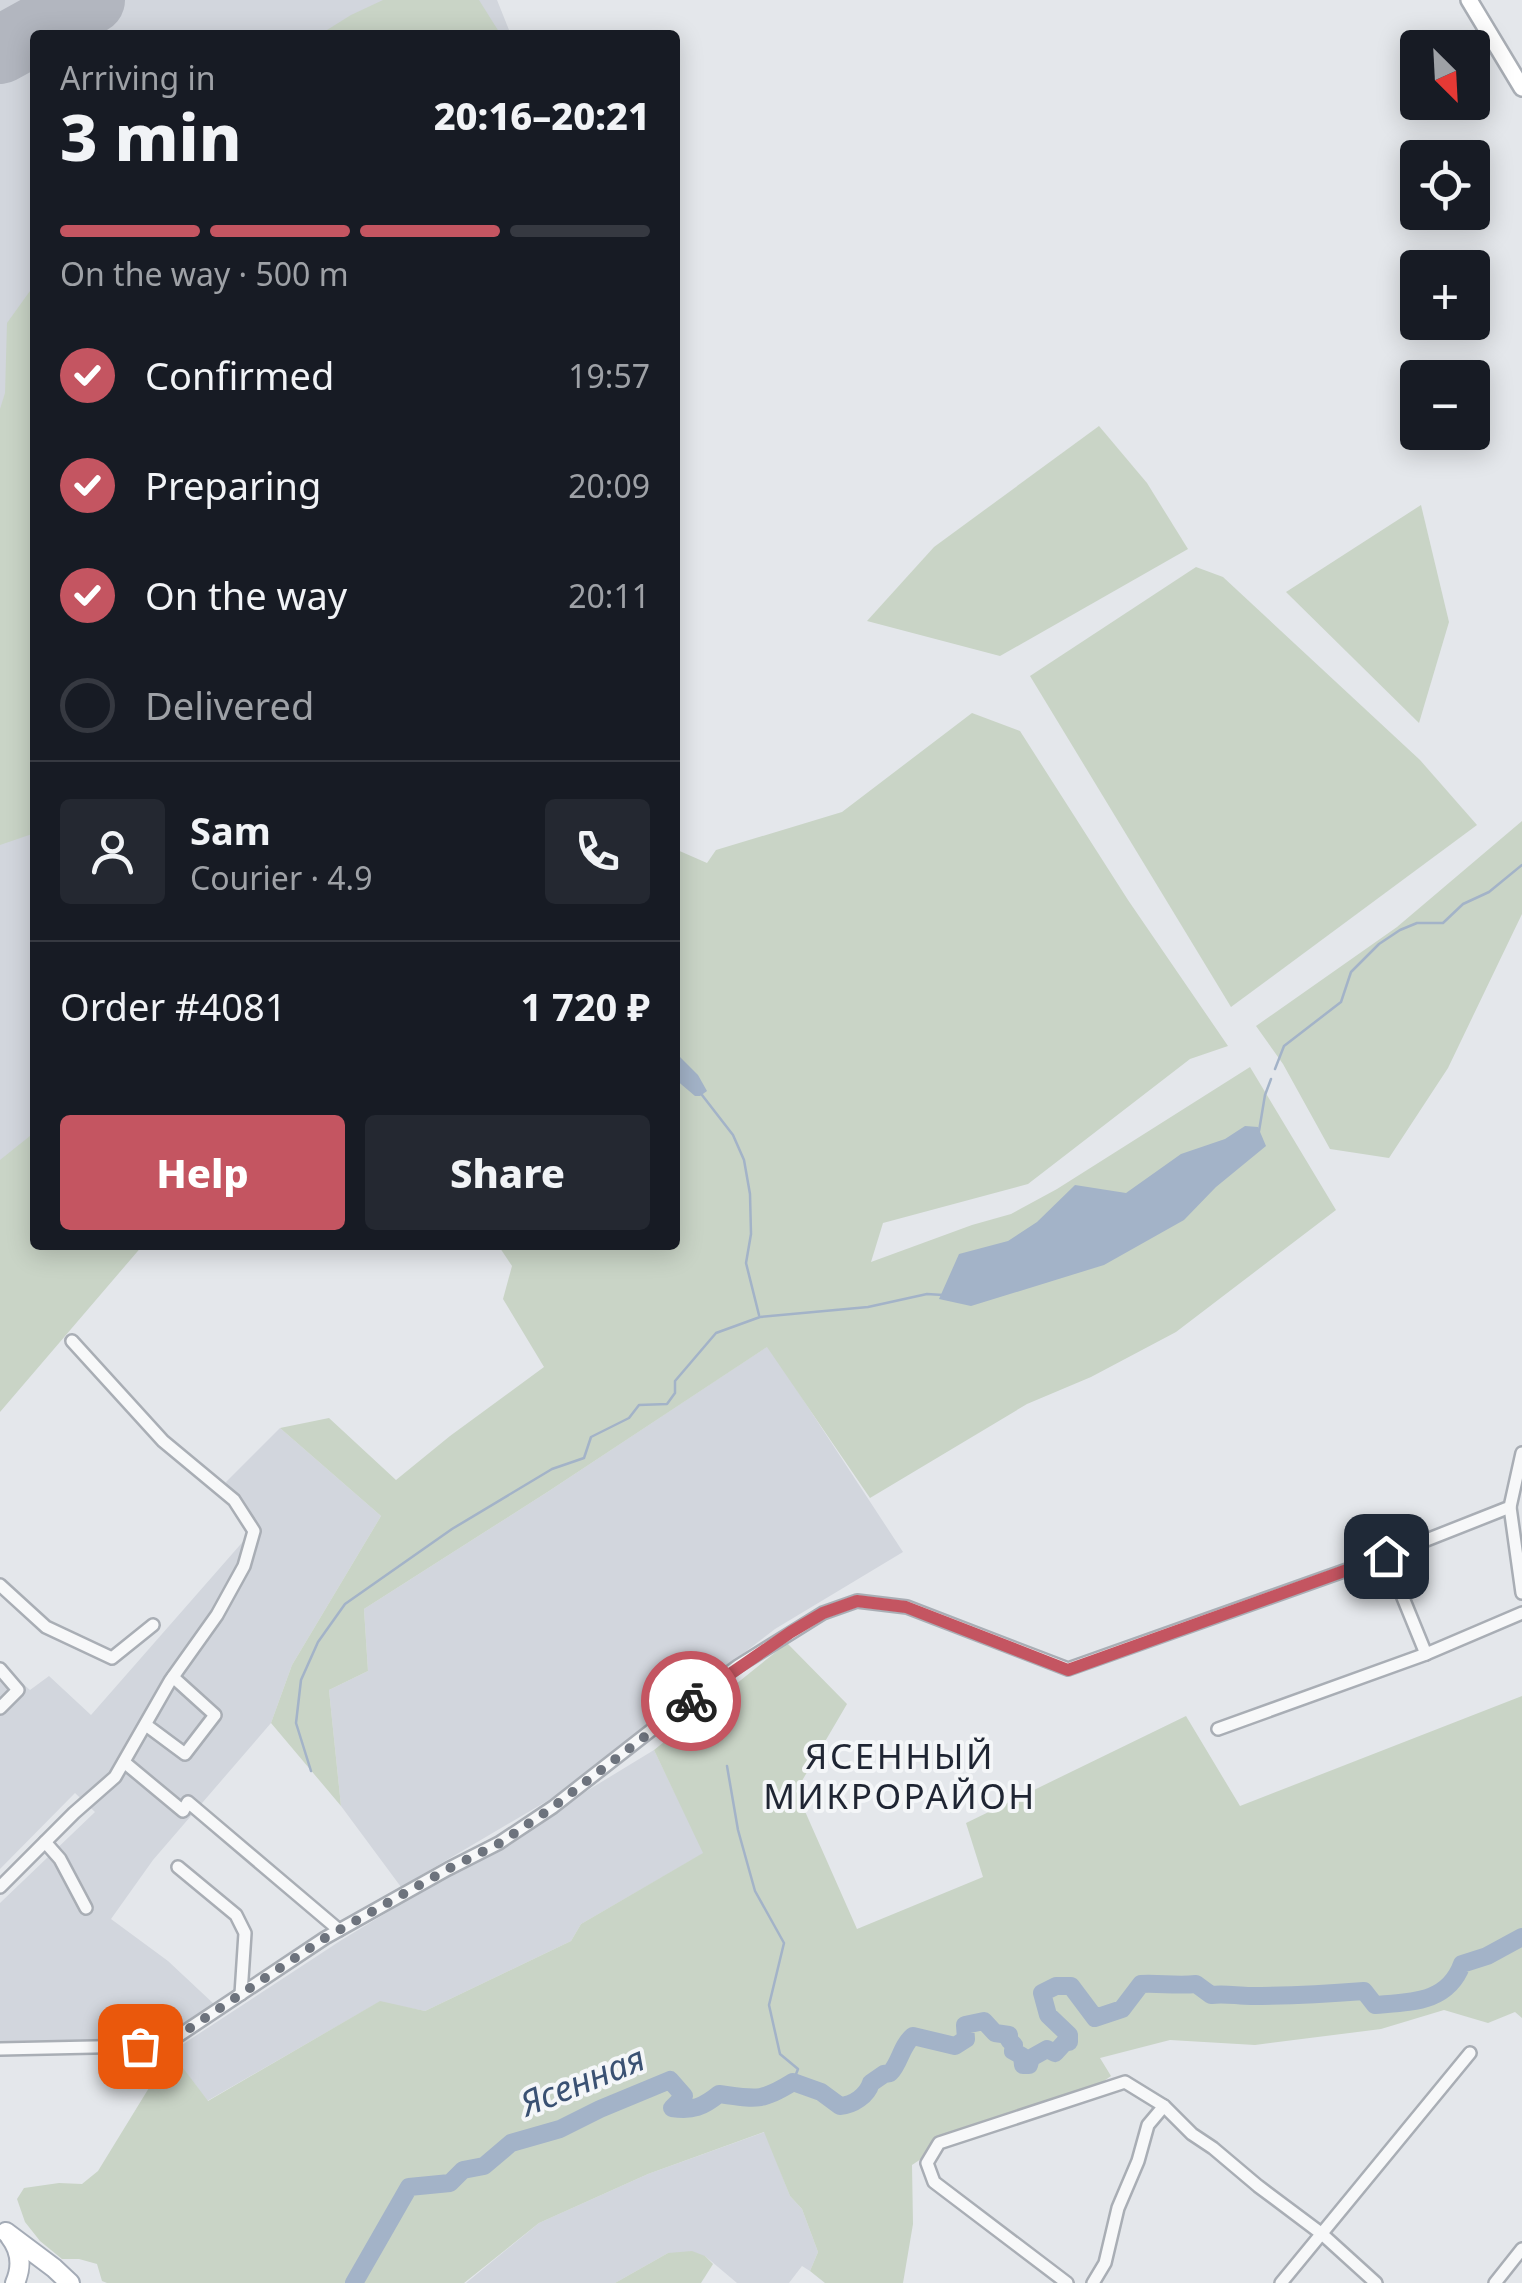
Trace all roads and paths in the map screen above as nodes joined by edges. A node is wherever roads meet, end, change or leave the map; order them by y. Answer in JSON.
{"nodes":[{"id":1,"x":1469,"y":0,"type":"edge"},
{"id":2,"x":1522,"y":88,"type":"edge"},
{"id":3,"x":72,"y":1341,"type":"dead end"},
{"id":4,"x":1522,"y":1453,"type":"edge"},
{"id":5,"x":1510,"y":1507,"type":"junction"},
{"id":6,"x":1386,"y":1556,"type":"junction"},
{"id":7,"x":0,"y":1585,"type":"edge"},
{"id":8,"x":1522,"y":1592,"type":"edge"},
{"id":9,"x":1522,"y":1613,"type":"edge"},
{"id":10,"x":153,"y":1624,"type":"dead end"},
{"id":11,"x":1426,"y":1654,"type":"junction"},
{"id":12,"x":0,"y":1669,"type":"edge"},
{"id":13,"x":173,"y":1677,"type":"junction"},
{"id":14,"x":0,"y":1708,"type":"edge"},
{"id":15,"x":146,"y":1725,"type":"junction"},
{"id":16,"x":1218,"y":1729,"type":"dead end"},
{"id":17,"x":124,"y":1762,"type":"junction"},
{"id":18,"x":45,"y":1842,"type":"junction"},
{"id":19,"x":178,"y":1867,"type":"dead end"},
{"id":20,"x":0,"y":1887,"type":"edge"},
{"id":21,"x":86,"y":1908,"type":"dead end"},
{"id":22,"x":338,"y":1930,"type":"junction"},
{"id":23,"x":241,"y":1994,"type":"junction"},
{"id":24,"x":0,"y":2050,"type":"edge"},
{"id":25,"x":1470,"y":2053,"type":"dead end"},
{"id":26,"x":1164,"y":2106,"type":"junction"},
{"id":27,"x":3,"y":2229,"type":"edge"},
{"id":28,"x":1322,"y":2234,"type":"junction"},
{"id":29,"x":1522,"y":2250,"type":"edge"},
{"id":30,"x":15,"y":2283,"type":"edge"},
{"id":31,"x":70,"y":2283,"type":"edge"},
{"id":32,"x":1067,"y":2283,"type":"edge"},
{"id":33,"x":1092,"y":2283,"type":"edge"},
{"id":34,"x":1282,"y":2283,"type":"edge"},
{"id":35,"x":1376,"y":2283,"type":"edge"},
{"id":36,"x":1495,"y":2283,"type":"edge"}],
"edges":[{"from":1,"to":2,"type":"main road"},
{"from":3,"to":13,"type":"street"},
{"from":4,"to":5,"type":"street"},
{"from":5,"to":6,"type":"street"},
{"from":5,"to":8,"type":"street"},
{"from":6,"to":11,"type":"street"},
{"from":6,"to":22,"type":"street"},
{"from":7,"to":10,"type":"street"},
{"from":9,"to":11,"type":"street"},
{"from":11,"to":16,"type":"street"},
{"from":12,"to":14,"type":"street"},
{"from":13,"to":15,"type":"street"},
{"from":13,"to":15,"type":"street"},
{"from":15,"to":17,"type":"street"},
{"from":17,"to":18,"type":"street"},
{"from":17,"to":22,"type":"street"},
{"from":18,"to":20,"type":"street"},
{"from":18,"to":21,"type":"street"},
{"from":19,"to":23,"type":"street"},
{"from":22,"to":23,"type":"street"},
{"from":23,"to":24,"type":"street"},
{"from":25,"to":28,"type":"street"},
{"from":26,"to":28,"type":"street"},
{"from":26,"to":32,"type":"street"},
{"from":26,"to":33,"type":"street"},
{"from":27,"to":30,"type":"main road"},
{"from":27,"to":31,"type":"main road"},
{"from":28,"to":34,"type":"street"},
{"from":28,"to":35,"type":"street"},
{"from":29,"to":36,"type":"street"}]}
